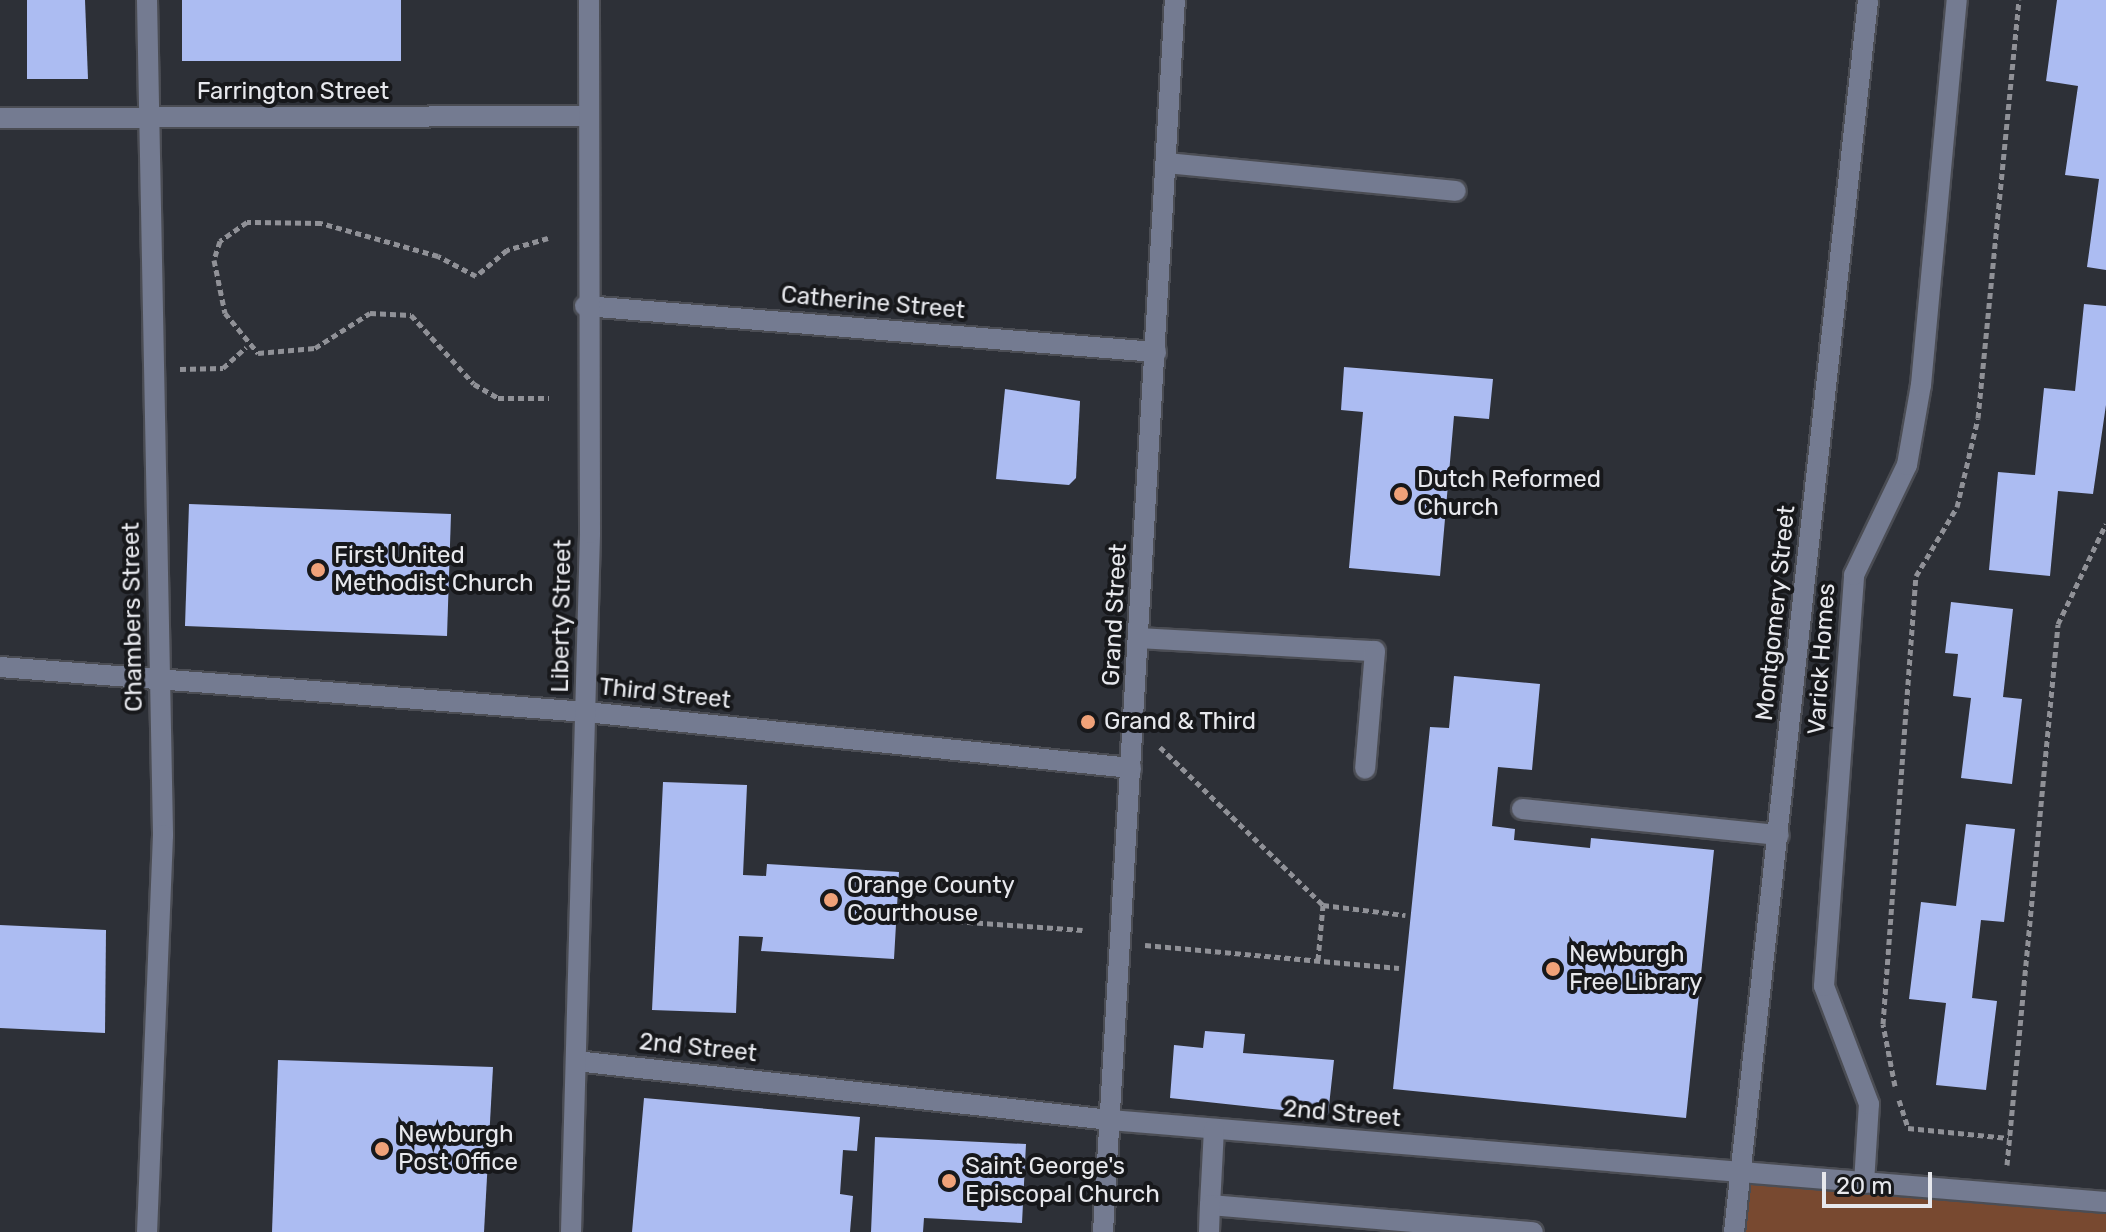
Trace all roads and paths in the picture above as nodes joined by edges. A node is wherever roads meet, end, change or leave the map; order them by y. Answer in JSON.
{"nodes":[{"id":1,"x":147,"y":0,"type":"edge"},
{"id":2,"x":589,"y":0,"type":"edge"},
{"id":3,"x":1175,"y":0,"type":"edge"},
{"id":4,"x":1868,"y":0,"type":"edge"},
{"id":5,"x":1957,"y":0,"type":"edge"},
{"id":6,"x":2019,"y":0,"type":"edge"},
{"id":7,"x":587,"y":116,"type":"junction"},
{"id":8,"x":0,"y":118,"type":"edge"},
{"id":9,"x":151,"y":120,"type":"junction"},
{"id":10,"x":1166,"y":163,"type":"junction"},
{"id":11,"x":1456,"y":191,"type":"dead end"},
{"id":12,"x":548,"y":238,"type":"dead end"},
{"id":13,"x":585,"y":306,"type":"junction"},
{"id":14,"x":246,"y":347,"type":"junction"},
{"id":15,"x":1156,"y":352,"type":"junction"},
{"id":16,"x":155,"y":370,"type":"junction"},
{"id":17,"x":549,"y":398,"type":"dead end"},
{"id":18,"x":2106,"y":524,"type":"edge"},
{"id":19,"x":1139,"y":638,"type":"junction"},
{"id":20,"x":0,"y":667,"type":"edge"},
{"id":21,"x":161,"y":679,"type":"junction"},
{"id":22,"x":586,"y":712,"type":"junction"},
{"id":23,"x":1134,"y":722,"type":"junction"},
{"id":24,"x":1131,"y":768,"type":"junction"},
{"id":25,"x":1365,"y":769,"type":"dead end"},
{"id":26,"x":1522,"y":809,"type":"dead end"},
{"id":27,"x":1779,"y":835,"type":"junction"},
{"id":28,"x":1323,"y":905,"type":"junction"},
{"id":29,"x":1405,"y":915,"type":"dead end"},
{"id":30,"x":897,"y":917,"type":"dead end"},
{"id":31,"x":1083,"y":930,"type":"dead end"},
{"id":32,"x":1121,"y":943,"type":"junction"},
{"id":33,"x":1318,"y":960,"type":"junction"},
{"id":34,"x":1399,"y":968,"type":"dead end"},
{"id":35,"x":576,"y":1061,"type":"junction"},
{"id":36,"x":1110,"y":1120,"type":"junction"},
{"id":37,"x":1214,"y":1129,"type":"junction"},
{"id":38,"x":2009,"y":1138,"type":"junction"},
{"id":39,"x":1739,"y":1174,"type":"junction"},
{"id":40,"x":1864,"y":1183,"type":"junction"},
{"id":41,"x":2005,"y":1194,"type":"junction"},
{"id":42,"x":2106,"y":1202,"type":"edge"},
{"id":43,"x":1210,"y":1205,"type":"junction"},
{"id":44,"x":1318,"y":1223,"type":"edge"},
{"id":45,"x":1423,"y":1227,"type":"edge"},
{"id":46,"x":1538,"y":1231,"type":"edge"},
{"id":47,"x":147,"y":1232,"type":"edge"},
{"id":48,"x":571,"y":1232,"type":"edge"},
{"id":49,"x":1103,"y":1232,"type":"edge"},
{"id":50,"x":1209,"y":1232,"type":"edge"},
{"id":51,"x":1734,"y":1232,"type":"edge"}],
"edges":[{"from":1,"to":9,"type":"street","name":"Chambers Street"},
{"from":2,"to":7,"type":"street","name":"Liberty Street"},
{"from":3,"to":10,"type":"street","name":"Grand Street"},
{"from":4,"to":27,"type":"street","name":"Montgomery Street"},
{"from":5,"to":40,"type":"street","name":"Varick Homes"},
{"from":6,"to":38,"type":"path"},
{"from":7,"to":9,"type":"street","name":"Farrington Street"},
{"from":7,"to":13,"type":"street","name":"Liberty Street"},
{"from":8,"to":9,"type":"street","name":"Farrington Street"},
{"from":9,"to":16,"type":"street","name":"Chambers Street"},
{"from":10,"to":11,"type":"street"},
{"from":10,"to":15,"type":"street","name":"Grand Street"},
{"from":12,"to":14,"type":"path"},
{"from":13,"to":15,"type":"street","name":"Catherine Street"},
{"from":13,"to":22,"type":"street","name":"Liberty Street"},
{"from":14,"to":16,"type":"path"},
{"from":14,"to":17,"type":"path"},
{"from":15,"to":19,"type":"street","name":"Grand Street"},
{"from":16,"to":21,"type":"street","name":"Chambers Street"},
{"from":18,"to":38,"type":"path"},
{"from":19,"to":23,"type":"street","name":"Grand Street"},
{"from":19,"to":25,"type":"street"},
{"from":20,"to":21,"type":"street","name":"Third Street"},
{"from":21,"to":22,"type":"street","name":"Third Street"},
{"from":21,"to":47,"type":"street","name":"Chambers Street"},
{"from":22,"to":24,"type":"street","name":"Third Street"},
{"from":22,"to":35,"type":"street","name":"Liberty Street"},
{"from":23,"to":24,"type":"street","name":"Grand Street"},
{"from":23,"to":28,"type":"path"},
{"from":24,"to":32,"type":"street","name":"Grand Street"},
{"from":26,"to":27,"type":"street"},
{"from":27,"to":39,"type":"street","name":"Montgomery Street"},
{"from":28,"to":29,"type":"path"},
{"from":28,"to":33,"type":"path"},
{"from":30,"to":31,"type":"path"},
{"from":32,"to":33,"type":"path"},
{"from":32,"to":36,"type":"street","name":"Grand Street"},
{"from":33,"to":34,"type":"path"},
{"from":35,"to":36,"type":"street","name":"2nd Street"},
{"from":35,"to":48,"type":"street","name":"Liberty Street"},
{"from":36,"to":37,"type":"street","name":"2nd Street"},
{"from":36,"to":49,"type":"street","name":"Grand Street"},
{"from":37,"to":39,"type":"street","name":"2nd Street"},
{"from":37,"to":43,"type":"street"},
{"from":38,"to":41,"type":"path"},
{"from":39,"to":40,"type":"street","name":"2nd Street"},
{"from":39,"to":51,"type":"street","name":"Montgomery Street"},
{"from":40,"to":41,"type":"street","name":"2nd Street"},
{"from":41,"to":42,"type":"street","name":"2nd Street"},
{"from":43,"to":44,"type":"street"},
{"from":43,"to":50,"type":"street"},
{"from":44,"to":45,"type":"street"},
{"from":45,"to":46,"type":"street"}]}
